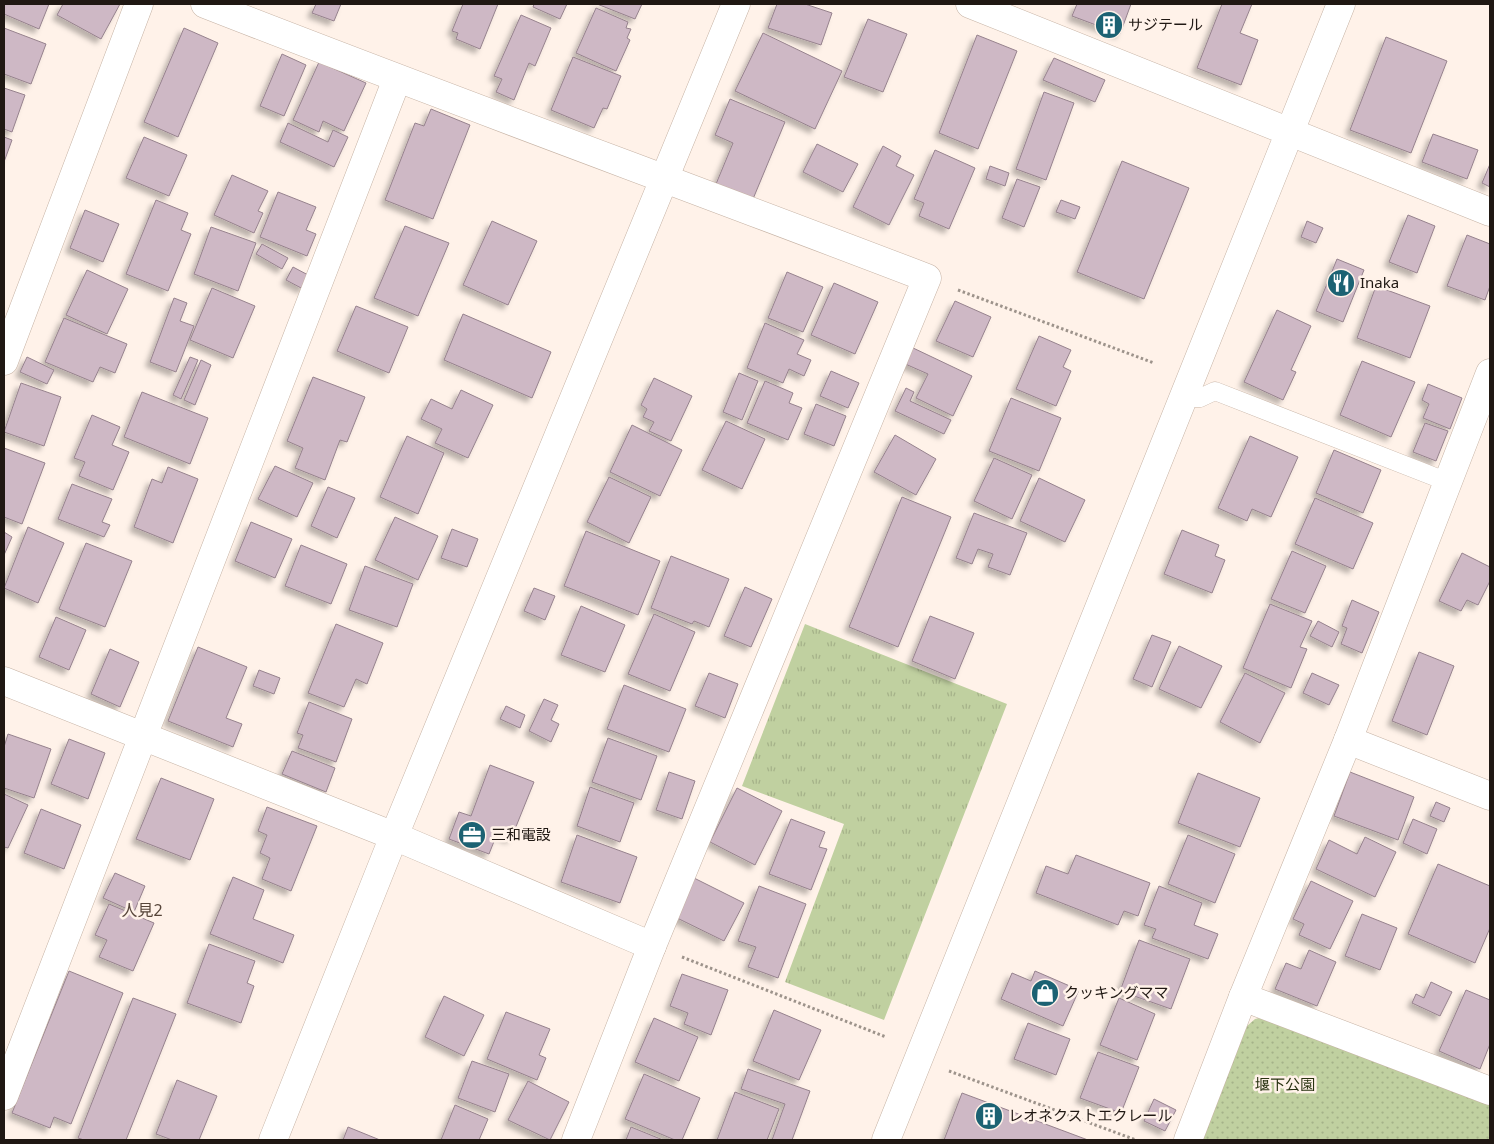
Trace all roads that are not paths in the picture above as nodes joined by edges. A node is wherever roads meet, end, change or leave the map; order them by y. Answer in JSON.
{"nodes":[{"id":1,"x":139,"y":4,"type":"edge"},
{"id":2,"x":205,"y":4,"type":"edge"},
{"id":3,"x":736,"y":4,"type":"edge"},
{"id":4,"x":1341,"y":4,"type":"edge"},
{"id":5,"x":980,"y":6,"type":"edge"},
{"id":6,"x":396,"y":79,"type":"junction"},
{"id":7,"x":1290,"y":132,"type":"junction"},
{"id":8,"x":664,"y":177,"type":"junction"},
{"id":9,"x":1490,"y":212,"type":"edge"},
{"id":10,"x":4,"y":361,"type":"edge"},
{"id":11,"x":1490,"y":372,"type":"edge"},
{"id":12,"x":1183,"y":398,"type":"junction"},
{"id":13,"x":1448,"y":482,"type":"junction"},
{"id":14,"x":4,"y":681,"type":"edge"},
{"id":15,"x":144,"y":735,"type":"junction"},
{"id":16,"x":1348,"y":740,"type":"junction"},
{"id":17,"x":1490,"y":796,"type":"edge"},
{"id":18,"x":394,"y":836,"type":"junction"},
{"id":19,"x":652,"y":946,"type":"junction"},
{"id":20,"x":1243,"y":996,"type":"junction"},
{"id":21,"x":1490,"y":1091,"type":"edge"},
{"id":22,"x":4,"y":1096,"type":"edge"},
{"id":23,"x":273,"y":1140,"type":"edge"},
{"id":24,"x":576,"y":1140,"type":"edge"},
{"id":25,"x":886,"y":1140,"type":"edge"},
{"id":26,"x":1188,"y":1140,"type":"edge"}],
"edges":[{"from":1,"to":10,"type":"street"},
{"from":2,"to":6,"type":"street"},
{"from":3,"to":8,"type":"street"},
{"from":4,"to":7,"type":"street"},
{"from":5,"to":7,"type":"street"},
{"from":6,"to":8,"type":"street"},
{"from":6,"to":15,"type":"street"},
{"from":7,"to":9,"type":"street"},
{"from":7,"to":12,"type":"street"},
{"from":8,"to":18,"type":"street"},
{"from":8,"to":19,"type":"street"},
{"from":11,"to":13,"type":"street"},
{"from":12,"to":13,"type":"lane"},
{"from":12,"to":25,"type":"street"},
{"from":13,"to":16,"type":"street"},
{"from":14,"to":15,"type":"street"},
{"from":15,"to":18,"type":"street"},
{"from":15,"to":22,"type":"street"},
{"from":16,"to":17,"type":"street"},
{"from":16,"to":20,"type":"street"},
{"from":18,"to":19,"type":"street"},
{"from":18,"to":23,"type":"street"},
{"from":19,"to":24,"type":"street"},
{"from":20,"to":21,"type":"street"},
{"from":20,"to":26,"type":"street"}]}
